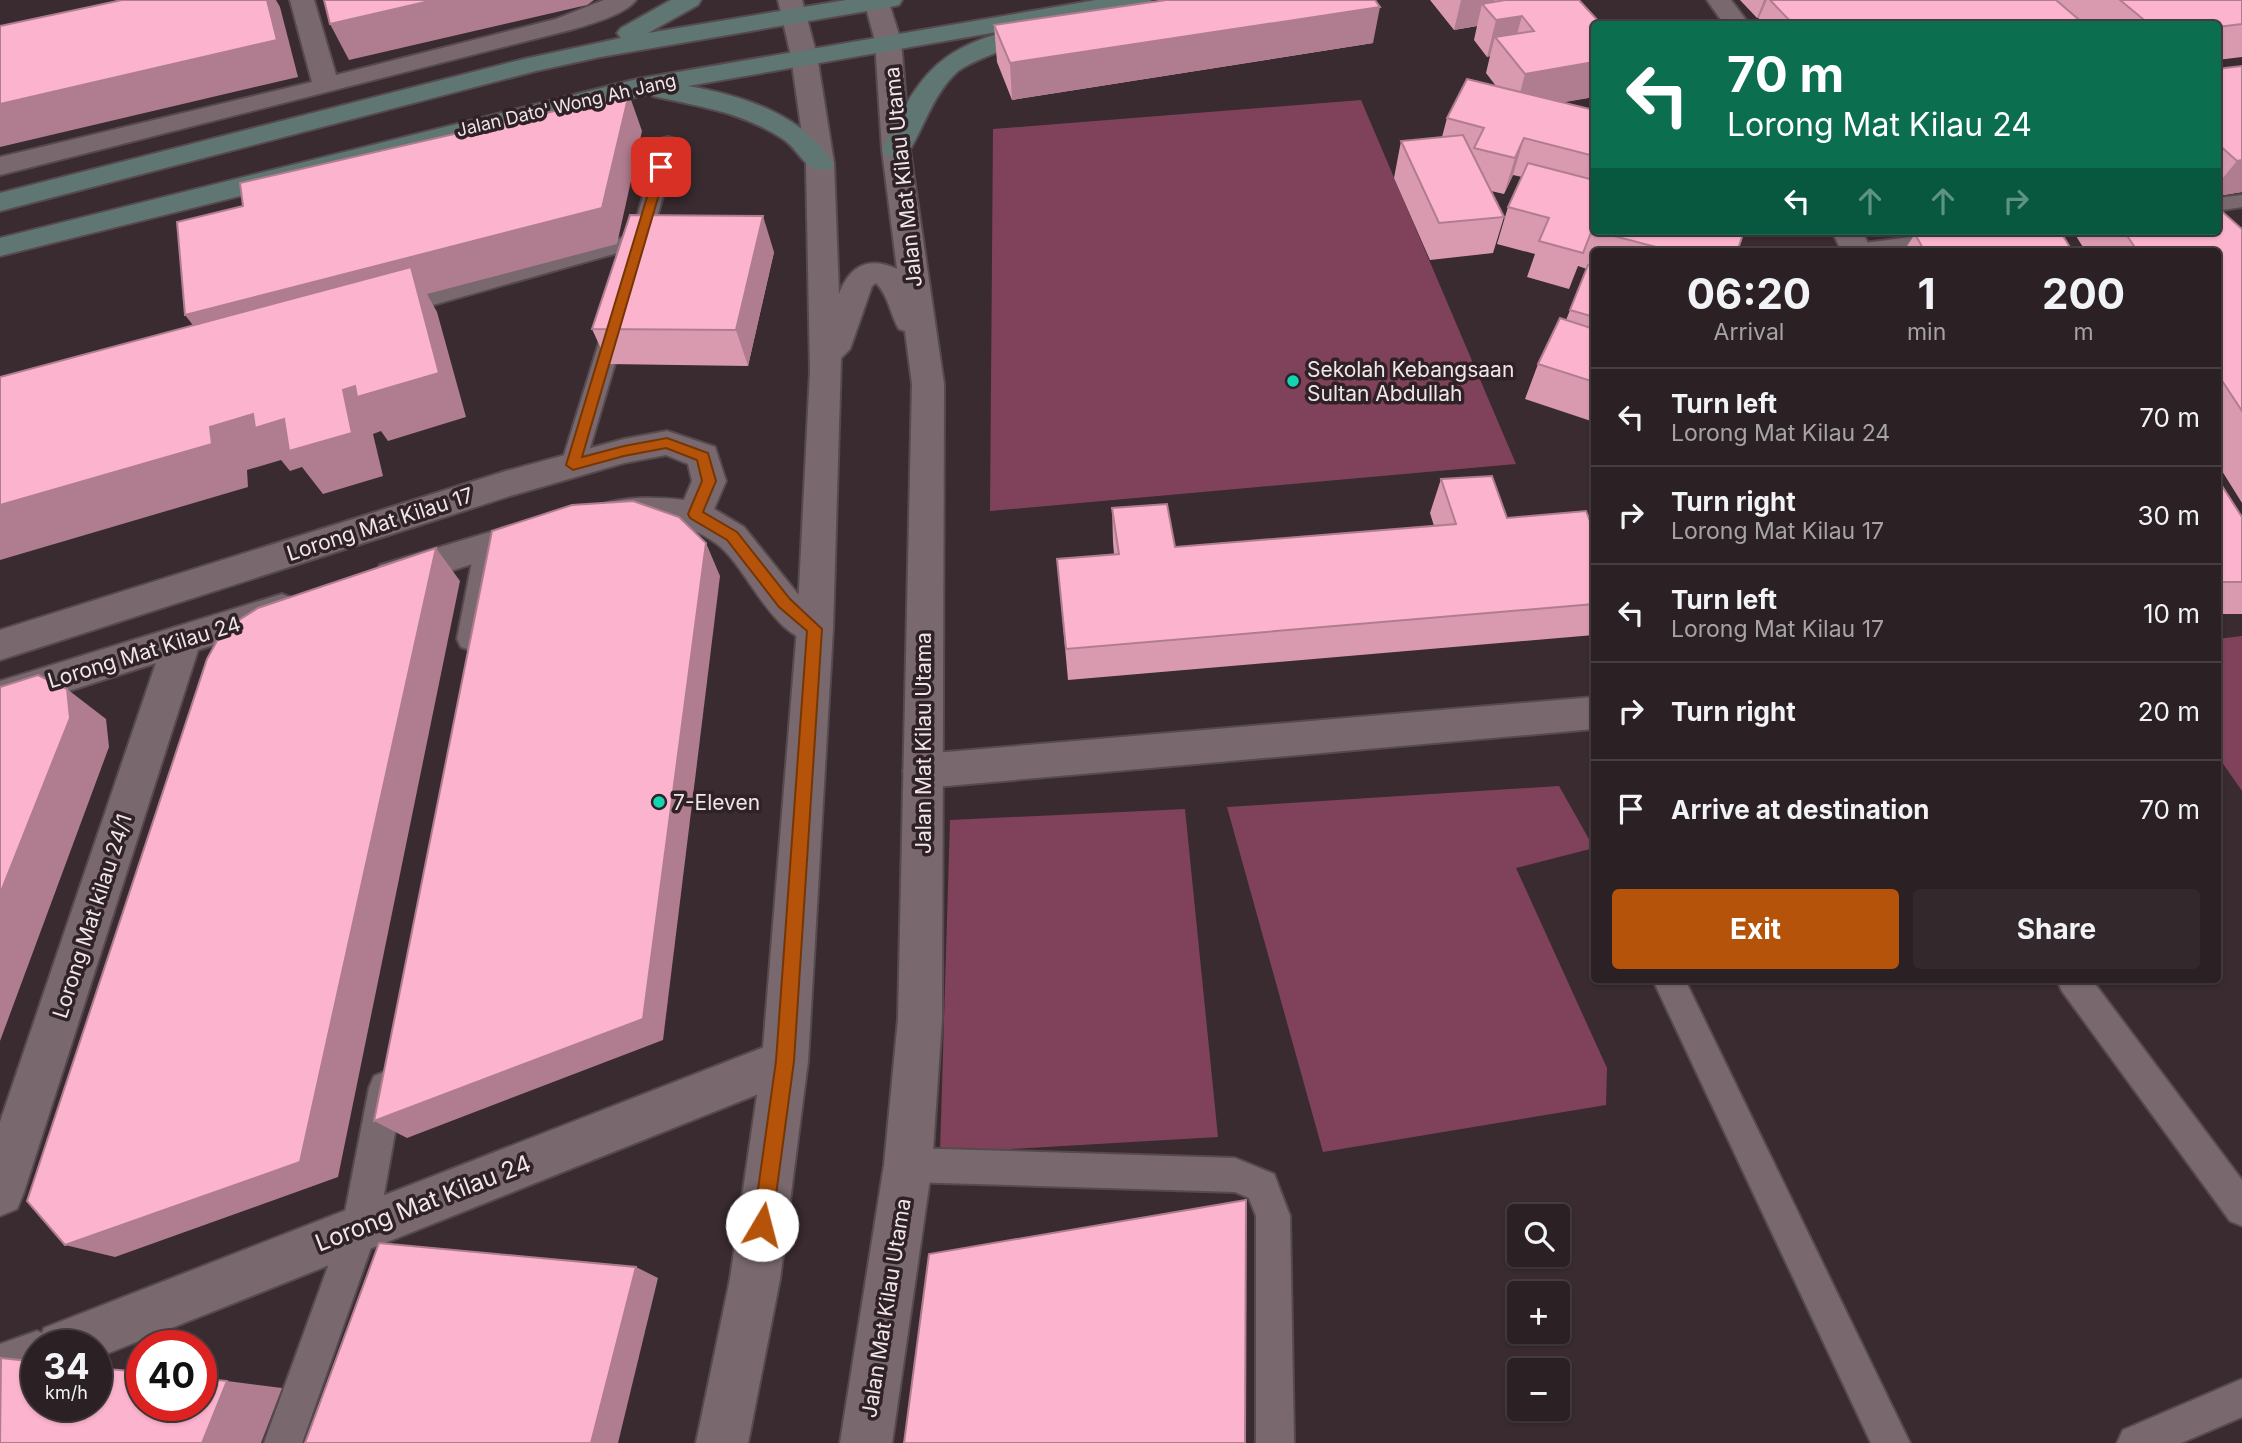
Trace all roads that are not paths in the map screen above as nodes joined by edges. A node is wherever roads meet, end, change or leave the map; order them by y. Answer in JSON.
{"nodes":[{"id":1,"x":302,"y":0,"type":"edge"},
{"id":2,"x":624,"y":0,"type":"edge"},
{"id":3,"x":690,"y":0,"type":"edge"},
{"id":4,"x":1139,"y":0,"type":"edge"},
{"id":5,"x":1149,"y":0,"type":"edge"},
{"id":6,"x":1719,"y":0,"type":"edge"},
{"id":7,"x":881,"y":1,"type":"edge"},
{"id":8,"x":793,"y":8,"type":"edge"},
{"id":9,"x":1733,"y":21,"type":"edge"},
{"id":10,"x":888,"y":41,"type":"junction"},
{"id":11,"x":600,"y":49,"type":"junction"},
{"id":12,"x":804,"y":56,"type":"junction"},
{"id":13,"x":326,"y":86,"type":"junction"},
{"id":14,"x":637,"y":86,"type":"junction"},
{"id":15,"x":668,"y":143,"type":"dead end"},
{"id":16,"x":896,"y":150,"type":"junction"},
{"id":17,"x":820,"y":163,"type":"junction"},
{"id":18,"x":0,"y":166,"type":"edge"},
{"id":19,"x":2242,"y":201,"type":"edge"},
{"id":20,"x":0,"y":202,"type":"edge"},
{"id":21,"x":2221,"y":204,"type":"edge"},
{"id":22,"x":1964,"y":235,"type":"edge"},
{"id":23,"x":641,"y":239,"type":"junction"},
{"id":24,"x":1854,"y":245,"type":"edge"},
{"id":25,"x":0,"y":247,"type":"edge"},
{"id":26,"x":633,"y":265,"type":"edge"},
{"id":27,"x":621,"y":305,"type":"edge"},
{"id":28,"x":374,"y":314,"type":"edge"},
{"id":29,"x":925,"y":364,"type":"junction"},
{"id":30,"x":826,"y":371,"type":"junction"},
{"id":31,"x":573,"y":465,"type":"junction"},
{"id":32,"x":695,"y":514,"type":"junction"},
{"id":33,"x":488,"y":546,"type":"junction"},
{"id":34,"x":356,"y":586,"type":"edge"},
{"id":35,"x":316,"y":598,"type":"edge"},
{"id":36,"x":815,"y":629,"type":"junction"},
{"id":37,"x":183,"y":639,"type":"junction"},
{"id":38,"x":0,"y":645,"type":"edge"},
{"id":39,"x":465,"y":668,"type":"edge"},
{"id":40,"x":0,"y":697,"type":"edge"},
{"id":41,"x":1591,"y":713,"type":"edge"},
{"id":42,"x":923,"y":771,"type":"junction"},
{"id":43,"x":1671,"y":983,"type":"edge"},
{"id":44,"x":2075,"y":983,"type":"edge"},
{"id":45,"x":785,"y":1061,"type":"junction"},
{"id":46,"x":391,"y":1064,"type":"edge"},
{"id":47,"x":908,"y":1165,"type":"junction"},
{"id":48,"x":0,"y":1192,"type":"edge"},
{"id":49,"x":2242,"y":1209,"type":"edge"},
{"id":50,"x":360,"y":1228,"type":"junction"},
{"id":51,"x":102,"y":1330,"type":"edge"},
{"id":52,"x":21,"y":1362,"type":"edge"},
{"id":53,"x":0,"y":1370,"type":"edge"},
{"id":54,"x":2242,"y":1398,"type":"edge"},
{"id":55,"x":283,"y":1443,"type":"edge"},
{"id":56,"x":722,"y":1443,"type":"edge"},
{"id":57,"x":866,"y":1443,"type":"edge"},
{"id":58,"x":1275,"y":1443,"type":"edge"},
{"id":59,"x":1891,"y":1443,"type":"edge"},
{"id":60,"x":2136,"y":1443,"type":"edge"}],
"edges":[{"from":1,"to":13,"type":"street"},
{"from":2,"to":13,"type":"street"},
{"from":3,"to":11,"type":"main road"},
{"from":4,"to":10,"type":"main road","name":"Jalan Dato' Wong Ah Jang"},
{"from":5,"to":16,"type":"main road"},
{"from":6,"to":9,"type":"street"},
{"from":7,"to":8,"type":"main road"},
{"from":7,"to":10,"type":"street","name":"Jalan Mat Kilau Utama"},
{"from":8,"to":11,"type":"main road"},
{"from":8,"to":12,"type":"street"},
{"from":10,"to":12,"type":"main road","name":"Jalan Dato' Wong Ah Jang"},
{"from":10,"to":16,"type":"street","name":"Jalan Mat Kilau Utama"},
{"from":11,"to":20,"type":"main road"},
{"from":12,"to":14,"type":"main road","name":"Jalan Dato' Wong Ah Jang"},
{"from":12,"to":17,"type":"street"},
{"from":13,"to":18,"type":"street"},
{"from":14,"to":17,"type":"main road"},
{"from":14,"to":25,"type":"main road","name":"Jalan Dato' Wong Ah Jang"},
{"from":15,"to":23,"type":"lane"},
{"from":16,"to":29,"type":"street","name":"Jalan Mat Kilau Utama"},
{"from":17,"to":30,"type":"street"},
{"from":19,"to":21,"type":"lane"},
{"from":22,"to":24,"type":"lane"},
{"from":23,"to":26,"type":"lane"},
{"from":23,"to":28,"type":"lane"},
{"from":27,"to":31,"type":"lane"},
{"from":29,"to":30,"type":"street"},
{"from":29,"to":42,"type":"street","name":"Jalan Mat Kilau Utama"},
{"from":30,"to":36,"type":"street"},
{"from":31,"to":32,"type":"street","name":"Lorong Mat Kilau 17"},
{"from":31,"to":38,"type":"street","name":"Lorong Mat Kilau 17"},
{"from":32,"to":33,"type":"street"},
{"from":32,"to":36,"type":"street"},
{"from":33,"to":34,"type":"street"},
{"from":33,"to":39,"type":"lane"},
{"from":35,"to":37,"type":"street","name":"Lorong Mat Kilau 24"},
{"from":36,"to":45,"type":"street"},
{"from":37,"to":40,"type":"street","name":"Lorong Mat Kilau 24"},
{"from":37,"to":48,"type":"street","name":"Lorong Mat kilau 24/1"},
{"from":41,"to":42,"type":"street"},
{"from":42,"to":47,"type":"street","name":"Jalan Mat Kilau Utama"},
{"from":43,"to":59,"type":"lane"},
{"from":44,"to":49,"type":"lane"},
{"from":45,"to":50,"type":"street","name":"Lorong Mat Kilau 24"},
{"from":45,"to":56,"type":"street"},
{"from":46,"to":50,"type":"lane"},
{"from":47,"to":57,"type":"street","name":"Jalan Mat Kilau Utama"},
{"from":47,"to":58,"type":"lane"},
{"from":50,"to":51,"type":"street","name":"Lorong Mat Kilau 24"},
{"from":50,"to":55,"type":"lane"},
{"from":52,"to":53,"type":"street"},
{"from":54,"to":60,"type":"lane"}]}
